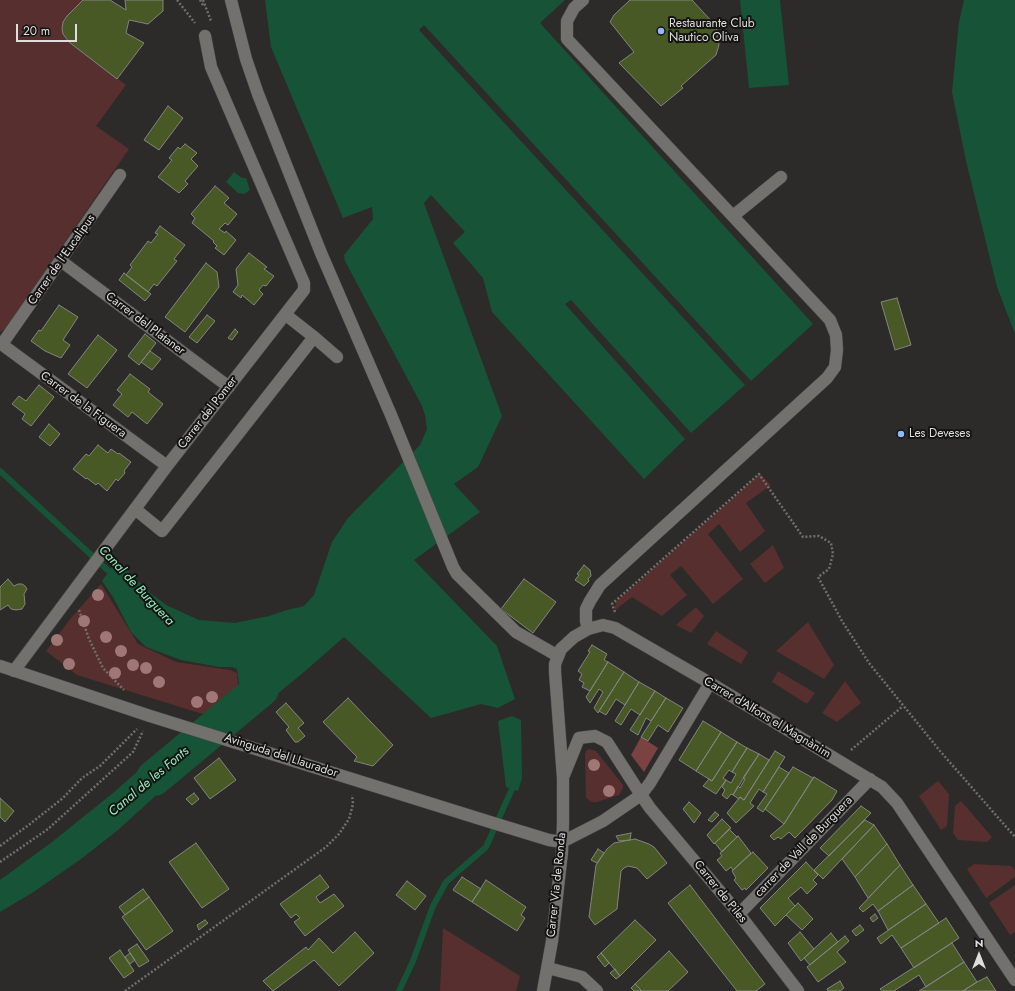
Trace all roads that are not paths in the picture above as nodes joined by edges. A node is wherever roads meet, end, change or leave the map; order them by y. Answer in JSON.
{"nodes":[{"id":1,"x":231,"y":0,"type":"edge"},
{"id":2,"x":583,"y":0,"type":"edge"},
{"id":3,"x":205,"y":36,"type":"road end"},
{"id":4,"x":120,"y":175,"type":"dead end"},
{"id":5,"x":781,"y":177,"type":"dead end"},
{"id":6,"x":732,"y":216,"type":"junction"},
{"id":7,"x":61,"y":261,"type":"junction"},
{"id":8,"x":286,"y":315,"type":"junction"},
{"id":9,"x":314,"y":337,"type":"junction"},
{"id":10,"x":1,"y":344,"type":"edge"},
{"id":11,"x":338,"y":357,"type":"dead end"},
{"id":12,"x":229,"y":387,"type":"junction"},
{"id":13,"x":167,"y":466,"type":"junction"},
{"id":14,"x":135,"y":509,"type":"junction"},
{"id":15,"x":588,"y":629,"type":"junction"},
{"id":16,"x":558,"y":656,"type":"junction"},
{"id":17,"x":0,"y":666,"type":"edge"},
{"id":18,"x":14,"y":671,"type":"junction"},
{"id":19,"x":710,"y":683,"type":"junction"},
{"id":20,"x":563,"y":778,"type":"junction"},
{"id":21,"x":870,"y":779,"type":"junction"},
{"id":22,"x":641,"y":794,"type":"junction"},
{"id":23,"x":562,"y":842,"type":"junction"},
{"id":24,"x":739,"y":914,"type":"junction"},
{"id":25,"x":548,"y":968,"type":"junction"},
{"id":26,"x":1015,"y":980,"type":"edge"},
{"id":27,"x":543,"y":991,"type":"edge"},
{"id":28,"x":597,"y":991,"type":"edge"},
{"id":29,"x":798,"y":991,"type":"edge"}],
"edges":[{"from":1,"to":16,"type":"street"},
{"from":2,"to":6,"type":"street"},
{"from":3,"to":8,"type":"street","name":"Carrer del Pomer"},
{"from":4,"to":7,"type":"street","name":"Carrer de l'Eucalipus"},
{"from":5,"to":6,"type":"street"},
{"from":6,"to":15,"type":"street"},
{"from":7,"to":10,"type":"street","name":"Carrer de l'Eucalipus"},
{"from":7,"to":12,"type":"street","name":"Carrer del Plataner"},
{"from":8,"to":9,"type":"street"},
{"from":8,"to":12,"type":"street","name":"Carrer del Pomer"},
{"from":9,"to":11,"type":"street"},
{"from":9,"to":14,"type":"street"},
{"from":10,"to":13,"type":"street","name":"Carrer de la Figuera"},
{"from":12,"to":13,"type":"street","name":"Carrer del Pomer"},
{"from":13,"to":14,"type":"street","name":"Carrer del Pomer"},
{"from":14,"to":18,"type":"street","name":"Carrer del Pomer"},
{"from":15,"to":16,"type":"street","name":"Carrer d'Alfons el Magnànim"},
{"from":15,"to":19,"type":"street","name":"Carrer d'Alfons el Magnànim"},
{"from":16,"to":20,"type":"street","name":"Carrer d'Alfons el Magnànim"},
{"from":17,"to":18,"type":"street","name":"Avinguda del Llaurador"},
{"from":18,"to":23,"type":"street","name":"Avinguda del Llaurador"},
{"from":19,"to":21,"type":"street","name":"Carrer d'Alfons el Magnànim"},
{"from":19,"to":22,"type":"street"},
{"from":20,"to":22,"type":"street","name":"Carrer de Piles"},
{"from":20,"to":23,"type":"street","name":"Carrer Via de Ronda"},
{"from":21,"to":24,"type":"street","name":"carrer de Vall de Burguera"},
{"from":21,"to":26,"type":"street","name":"Carrer d'Alfons el Magnànim"},
{"from":22,"to":23,"type":"street"},
{"from":22,"to":24,"type":"street","name":"Carrer de Piles"},
{"from":23,"to":25,"type":"street","name":"Carrer Via de Ronda"},
{"from":24,"to":29,"type":"street","name":"Carrer de Piles"},
{"from":25,"to":27,"type":"street","name":"Carrer Via de Ronda"},
{"from":25,"to":28,"type":"street"}]}
